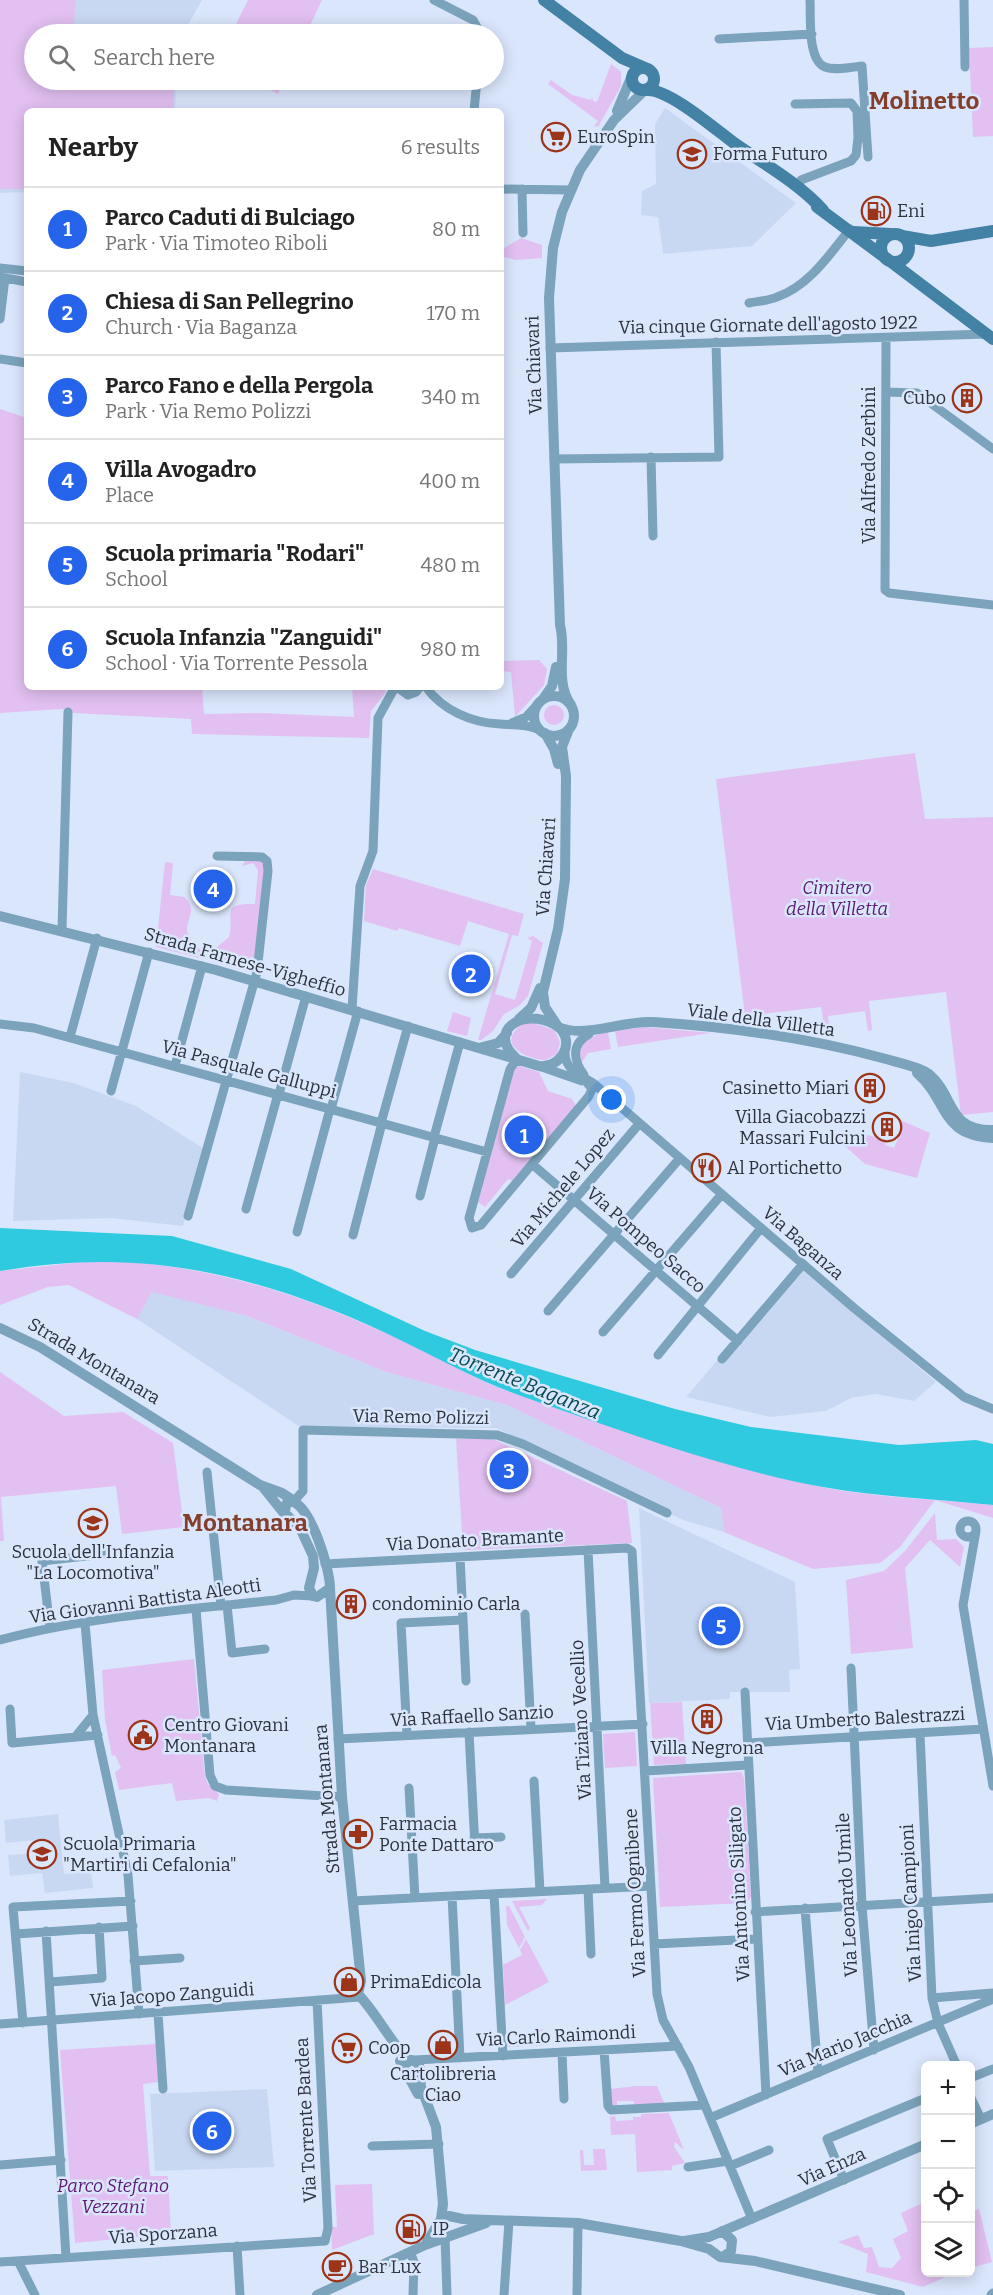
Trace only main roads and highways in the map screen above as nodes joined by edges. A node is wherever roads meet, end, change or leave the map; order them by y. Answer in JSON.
{"nodes":[{"id":1,"x":544,"y":0,"type":"edge"},
{"id":2,"x":622,"y":58,"type":"junction"},
{"id":3,"x":649,"y":73,"type":"junction"},
{"id":4,"x":631,"y":78,"type":"junction"},
{"id":5,"x":646,"y":90,"type":"junction"},
{"id":6,"x":682,"y":105,"type":"junction"},
{"id":7,"x":851,"y":230,"type":"junction"},
{"id":8,"x":993,"y":231,"type":"edge"},
{"id":9,"x":896,"y":235,"type":"junction"},
{"id":10,"x":933,"y":240,"type":"junction"},
{"id":11,"x":907,"y":254,"type":"junction"},
{"id":12,"x":885,"y":257,"type":"junction"},
{"id":13,"x":914,"y":278,"type":"junction"},
{"id":14,"x":989,"y":337,"type":"edge"}],
"edges":[{"from":1,"to":2,"type":"main road"},
{"from":2,"to":3,"type":"main road"},
{"from":2,"to":4,"type":"main road"},
{"from":3,"to":4,"type":"main road"},
{"from":3,"to":5,"type":"main road"},
{"from":3,"to":6,"type":"main road"},
{"from":4,"to":5,"type":"main road"},
{"from":5,"to":6,"type":"main road"},
{"from":6,"to":7,"type":"main road"},
{"from":7,"to":9,"type":"main road"},
{"from":7,"to":12,"type":"main road"},
{"from":8,"to":10,"type":"main road"},
{"from":9,"to":10,"type":"main road"},
{"from":9,"to":11,"type":"main road"},
{"from":9,"to":12,"type":"main road"},
{"from":10,"to":11,"type":"main road"},
{"from":11,"to":12,"type":"main road"},
{"from":11,"to":13,"type":"main road"},
{"from":12,"to":13,"type":"main road"},
{"from":13,"to":14,"type":"main road"}]}
